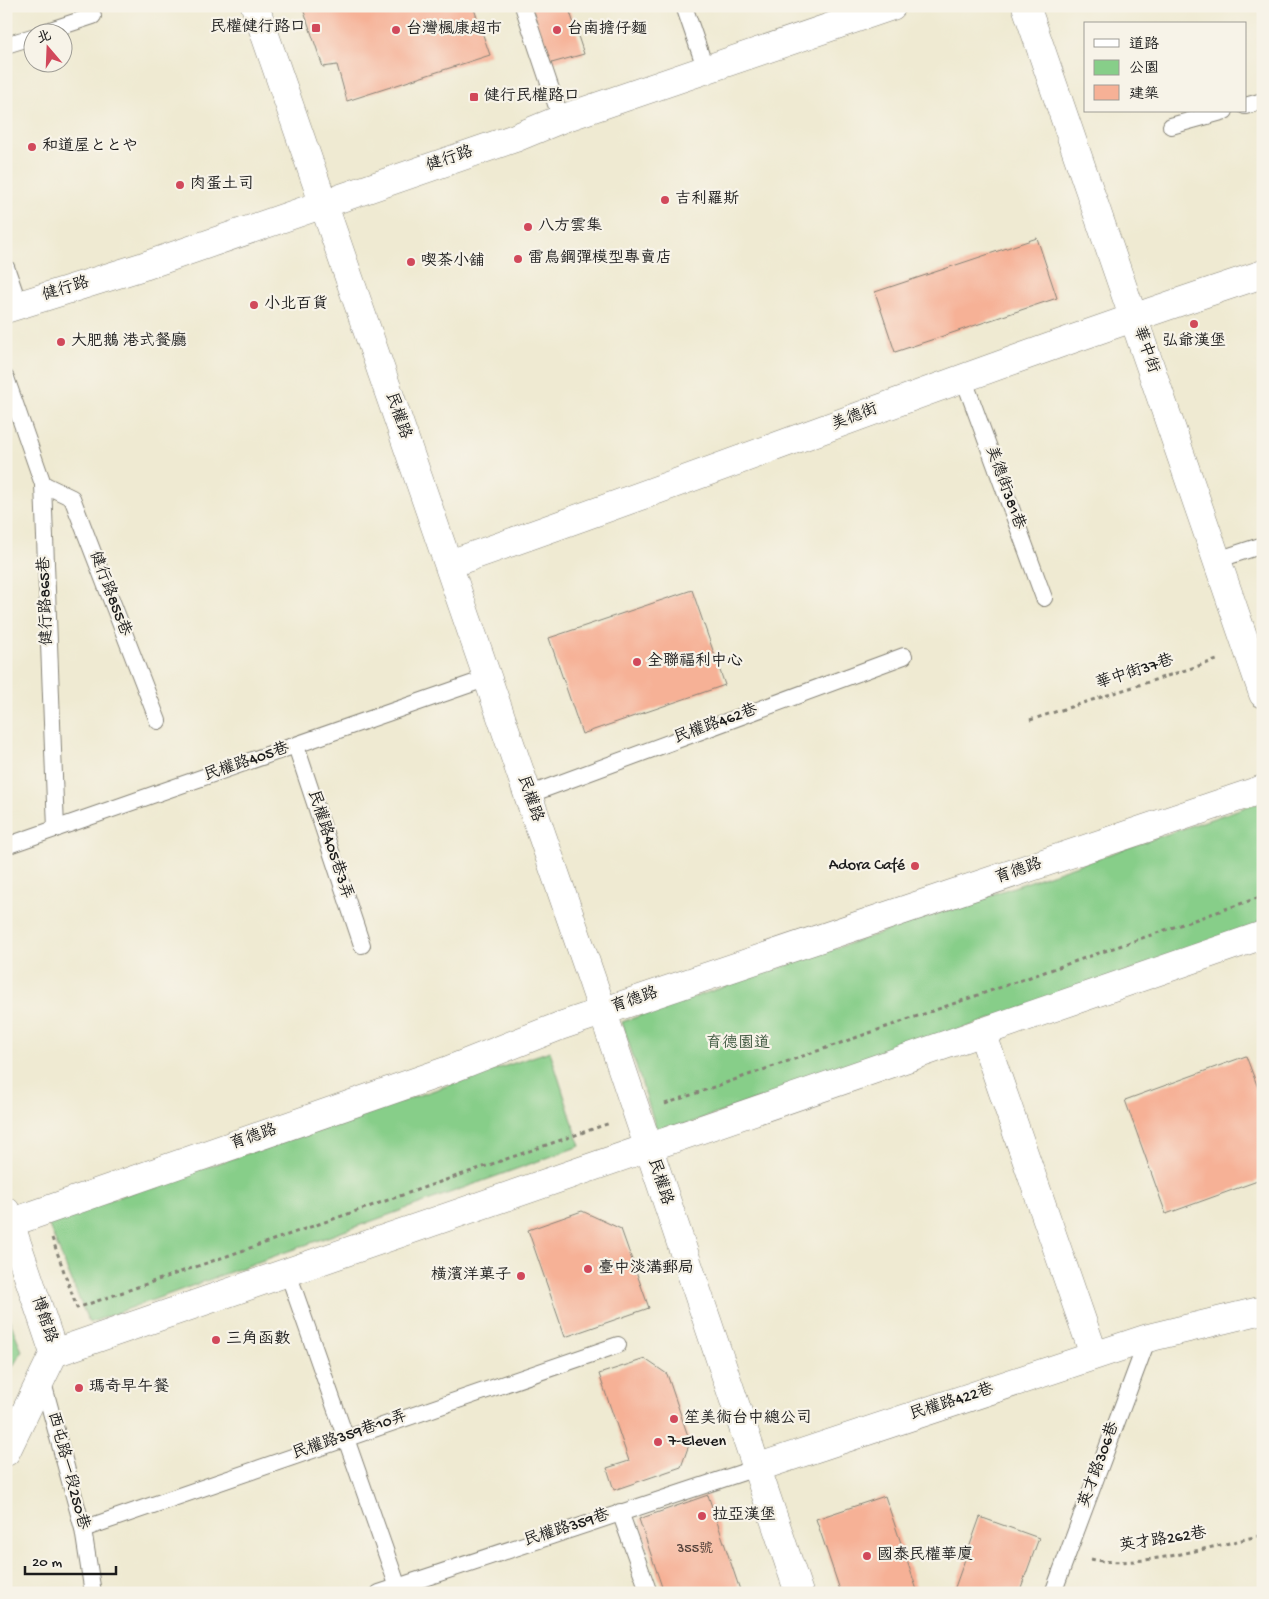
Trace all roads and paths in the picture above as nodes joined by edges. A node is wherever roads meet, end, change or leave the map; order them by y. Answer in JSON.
{"nodes":[{"id":1,"x":255,"y":6,"type":"edge"},
{"id":2,"x":523,"y":6,"type":"edge"},
{"id":3,"x":684,"y":6,"type":"edge"},
{"id":4,"x":892,"y":6,"type":"edge"},
{"id":5,"x":1026,"y":6,"type":"edge"},
{"id":6,"x":93,"y":16,"type":"dead end"},
{"id":7,"x":72,"y":23,"type":"edge"},
{"id":8,"x":22,"y":39,"type":"edge"},
{"id":9,"x":6,"y":45,"type":"edge"},
{"id":10,"x":706,"y":70,"type":"junction"},
{"id":11,"x":1263,"y":101,"type":"edge"},
{"id":12,"x":1246,"y":106,"type":"edge"},
{"id":13,"x":1221,"y":112,"type":"edge"},
{"id":14,"x":561,"y":119,"type":"junction"},
{"id":15,"x":1170,"y":126,"type":"dead end"},
{"id":16,"x":324,"y":204,"type":"junction"},
{"id":17,"x":6,"y":266,"type":"edge"},
{"id":18,"x":1263,"y":274,"type":"edge"},
{"id":19,"x":13,"y":307,"type":"edge"},
{"id":20,"x":1134,"y":317,"type":"junction"},
{"id":21,"x":963,"y":377,"type":"junction"},
{"id":22,"x":6,"y":378,"type":"edge"},
{"id":23,"x":43,"y":484,"type":"junction"},
{"id":24,"x":1263,"y":545,"type":"edge"},
{"id":25,"x":1217,"y":560,"type":"junction"},
{"id":26,"x":449,"y":564,"type":"junction"},
{"id":27,"x":1044,"y":598,"type":"dead end"},
{"id":28,"x":1248,"y":650,"type":"junction"},
{"id":29,"x":904,"y":656,"type":"dead end"},
{"id":30,"x":488,"y":678,"type":"junction"},
{"id":31,"x":1263,"y":694,"type":"edge"},
{"id":32,"x":1030,"y":720,"type":"dead end"},
{"id":33,"x":158,"y":721,"type":"dead end"},
{"id":34,"x":296,"y":746,"type":"junction"},
{"id":35,"x":1263,"y":789,"type":"edge"},
{"id":36,"x":528,"y":795,"type":"junction"},
{"id":37,"x":56,"y":829,"type":"junction"},
{"id":38,"x":6,"y":846,"type":"edge"},
{"id":39,"x":1263,"y":935,"type":"edge"},
{"id":40,"x":362,"y":945,"type":"dead end"},
{"id":41,"x":602,"y":1012,"type":"junction"},
{"id":42,"x":982,"y":1032,"type":"junction"},
{"id":43,"x":648,"y":1148,"type":"junction"},
{"id":44,"x":8,"y":1217,"type":"edge"},
{"id":45,"x":288,"y":1273,"type":"junction"},
{"id":46,"x":1263,"y":1310,"type":"edge"},
{"id":47,"x":1148,"y":1338,"type":"junction"},
{"id":48,"x":618,"y":1345,"type":"dead end"},
{"id":49,"x":54,"y":1353,"type":"junction"},
{"id":50,"x":1094,"y":1355,"type":"junction"},
{"id":51,"x":42,"y":1379,"type":"junction"},
{"id":52,"x":346,"y":1438,"type":"junction"},
{"id":53,"x":6,"y":1452,"type":"edge"},
{"id":54,"x":756,"y":1468,"type":"junction"},
{"id":55,"x":620,"y":1512,"type":"junction"},
{"id":56,"x":83,"y":1529,"type":"junction"},
{"id":57,"x":1263,"y":1535,"type":"edge"},
{"id":58,"x":1068,"y":1553,"type":"junction"},
{"id":59,"x":398,"y":1589,"type":"edge"},
{"id":60,"x":93,"y":1593,"type":"edge"},
{"id":61,"x":379,"y":1593,"type":"edge"},
{"id":62,"x":649,"y":1593,"type":"edge"},
{"id":63,"x":799,"y":1593,"type":"edge"},
{"id":64,"x":1053,"y":1593,"type":"edge"}],
"edges":[{"from":1,"to":16,"type":"street","name":"民權路"},
{"from":2,"to":14,"type":"lane"},
{"from":3,"to":10,"type":"lane"},
{"from":4,"to":10,"type":"street","name":"健行路"},
{"from":5,"to":20,"type":"street","name":"華中街"},
{"from":6,"to":7,"type":"lane"},
{"from":8,"to":9,"type":"lane"},
{"from":10,"to":14,"type":"street","name":"健行路"},
{"from":11,"to":12,"type":"lane"},
{"from":13,"to":15,"type":"lane"},
{"from":14,"to":16,"type":"street","name":"健行路"},
{"from":16,"to":19,"type":"street","name":"健行路"},
{"from":16,"to":26,"type":"street","name":"民權路"},
{"from":17,"to":19,"type":"lane"},
{"from":18,"to":20,"type":"street","name":"美德街"},
{"from":20,"to":21,"type":"street","name":"美德街"},
{"from":20,"to":25,"type":"street","name":"華中街"},
{"from":21,"to":26,"type":"street","name":"美德街"},
{"from":21,"to":27,"type":"lane","name":"美德街381巷"},
{"from":22,"to":23,"type":"lane","name":"健行路865巷"},
{"from":23,"to":33,"type":"lane","name":"健行路855巷"},
{"from":23,"to":37,"type":"lane","name":"健行路865巷"},
{"from":24,"to":25,"type":"lane"},
{"from":25,"to":28,"type":"street","name":"華中街"},
{"from":26,"to":30,"type":"street","name":"民權路"},
{"from":28,"to":31,"type":"street","name":"華中街"},
{"from":28,"to":32,"type":"path","name":"華中街37巷"},
{"from":29,"to":36,"type":"lane","name":"民權路462巷"},
{"from":30,"to":34,"type":"lane","name":"民權路405巷"},
{"from":30,"to":36,"type":"street","name":"民權路"},
{"from":34,"to":37,"type":"lane","name":"民權路405巷"},
{"from":34,"to":40,"type":"lane","name":"民權路405巷3弄"},
{"from":35,"to":41,"type":"street","name":"育德路"},
{"from":36,"to":41,"type":"street","name":"民權路"},
{"from":37,"to":38,"type":"lane","name":"民權路405巷"},
{"from":39,"to":42,"type":"street"},
{"from":41,"to":43,"type":"street","name":"民權路"},
{"from":41,"to":44,"type":"street","name":"育德路"},
{"from":42,"to":43,"type":"street"},
{"from":42,"to":50,"type":"street"},
{"from":43,"to":45,"type":"street"},
{"from":43,"to":54,"type":"street","name":"民權路"},
{"from":44,"to":49,"type":"street","name":"博館路"},
{"from":45,"to":49,"type":"street"},
{"from":45,"to":52,"type":"lane"},
{"from":46,"to":47,"type":"street","name":"民權路422巷"},
{"from":47,"to":50,"type":"street","name":"民權路422巷"},
{"from":47,"to":58,"type":"lane","name":"英才路306巷"},
{"from":48,"to":52,"type":"lane","name":"民權路359巷10弄"},
{"from":49,"to":51,"type":"street","name":"博館路"},
{"from":50,"to":54,"type":"street","name":"民權路422巷"},
{"from":51,"to":53,"type":"street","name":"博館路"},
{"from":51,"to":56,"type":"lane","name":"西屯路一段250巷"},
{"from":52,"to":56,"type":"lane","name":"民權路359巷10弄"},
{"from":52,"to":59,"type":"lane"},
{"from":54,"to":55,"type":"lane","name":"民權路359巷"},
{"from":54,"to":63,"type":"street","name":"民權路"},
{"from":55,"to":59,"type":"lane","name":"民權路359巷"},
{"from":55,"to":62,"type":"lane"},
{"from":56,"to":60,"type":"lane","name":"西屯路一段250巷"},
{"from":57,"to":58,"type":"path","name":"英才路262巷"},
{"from":58,"to":64,"type":"lane","name":"英才路306巷"},
{"from":59,"to":61,"type":"lane","name":"民權路359巷"}]}
